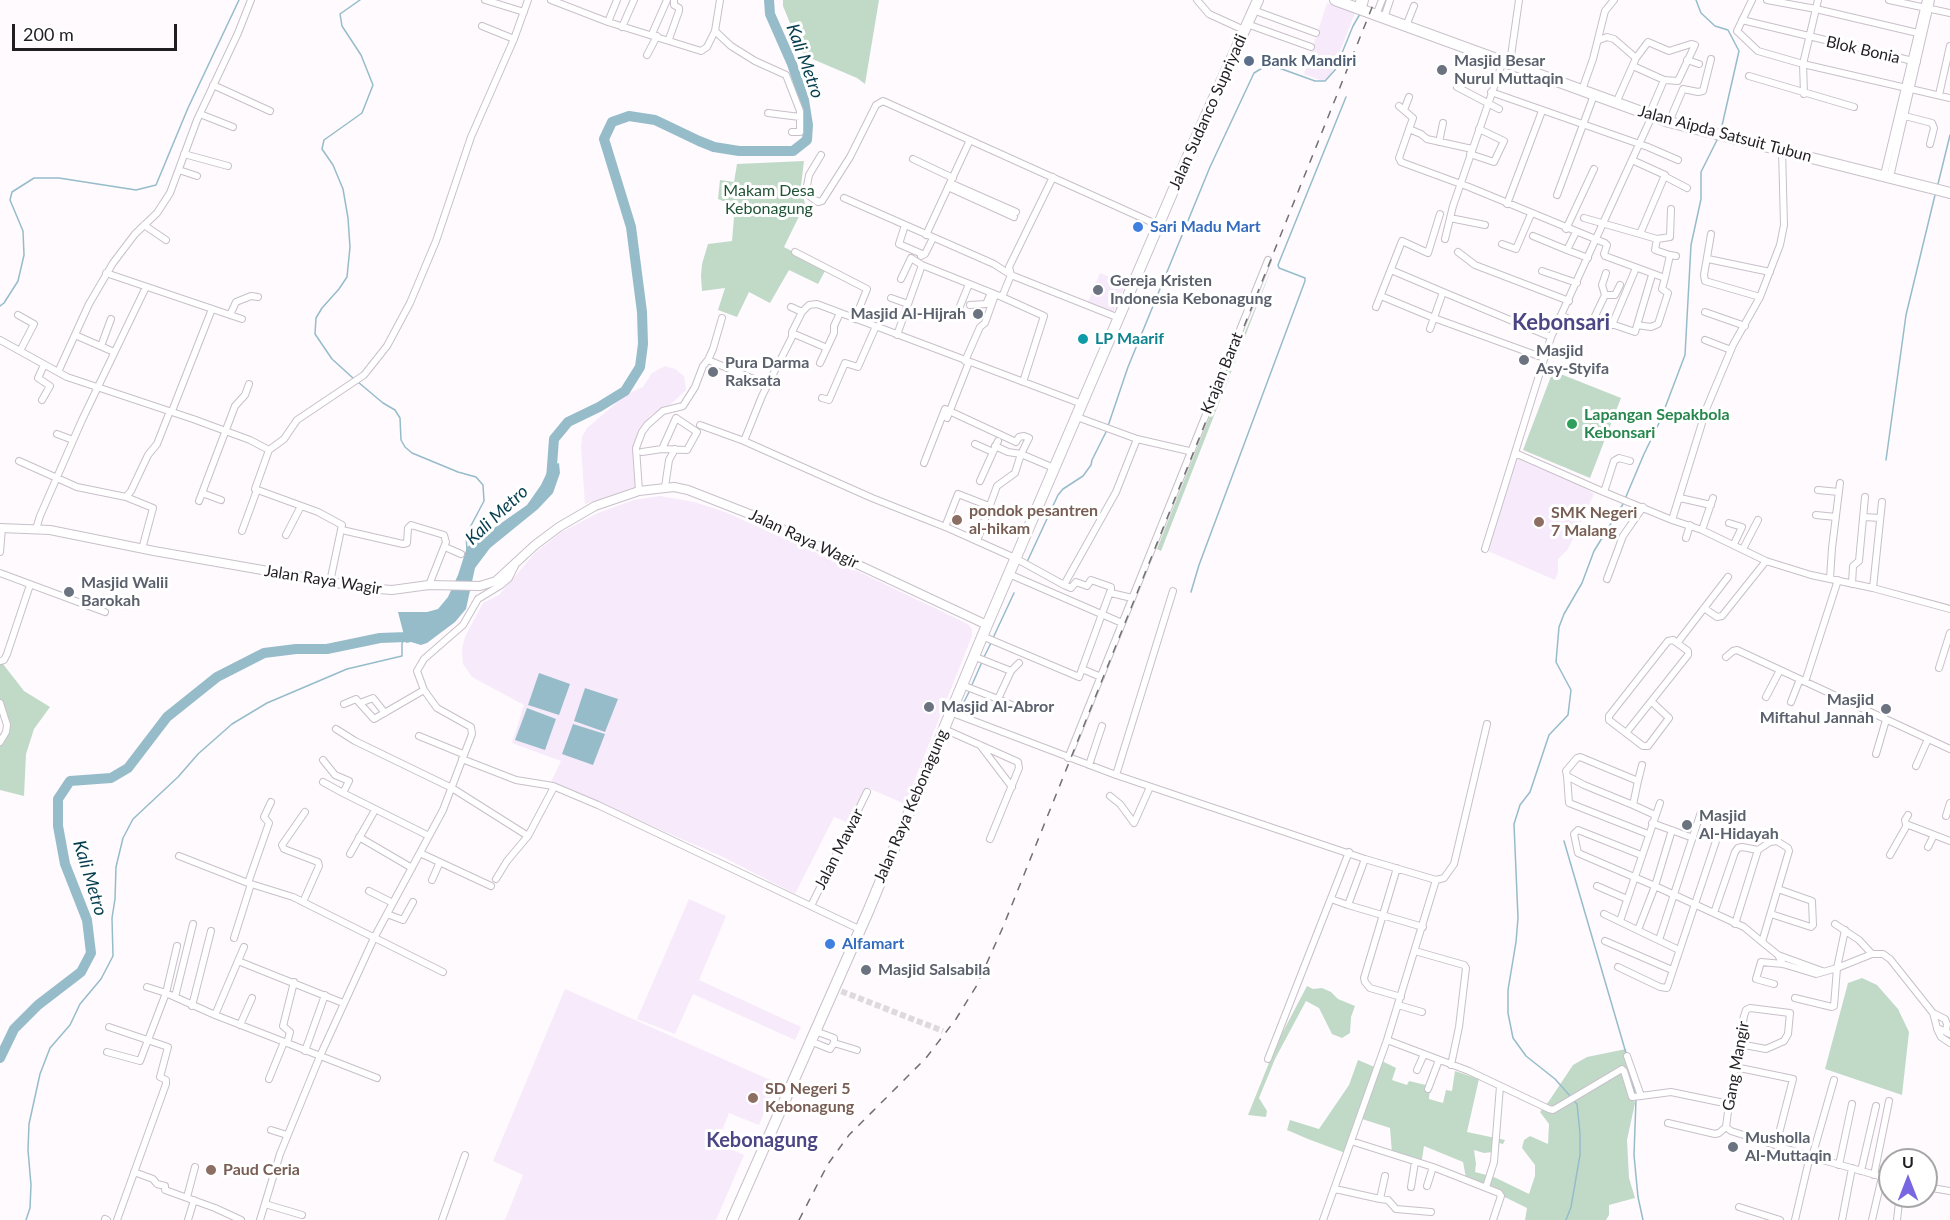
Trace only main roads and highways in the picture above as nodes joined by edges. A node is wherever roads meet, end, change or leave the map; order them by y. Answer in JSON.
{"nodes":[{"id":1,"x":1335,"y":0,"type":"edge"},
{"id":2,"x":1256,"y":5,"type":"edge"},
{"id":3,"x":1357,"y":5,"type":"edge"},
{"id":4,"x":1950,"y":193,"type":"edge"},
{"id":5,"x":1158,"y":225,"type":"joint"},
{"id":6,"x":1,"y":528,"type":"edge"},
{"id":7,"x":987,"y":625,"type":"junction"},
{"id":8,"x":732,"y":1220,"type":"edge"}],
"edges":[{"from":1,"to":3,"type":"highway","name":"Jalan Aipda Satsuit Tubun"},
{"from":2,"to":5,"type":"highway","name":"Jalan Sudanco Supriyadi"},
{"from":3,"to":4,"type":"highway","name":"Jalan Aipda Satsuit Tubun"},
{"from":5,"to":7,"type":"highway","name":"Jalan Raya Kebonagung"},
{"from":6,"to":7,"type":"main road","name":"Jalan Raya Wagir"},
{"from":7,"to":8,"type":"highway","name":"Jalan Raya Kebonagung"}]}
